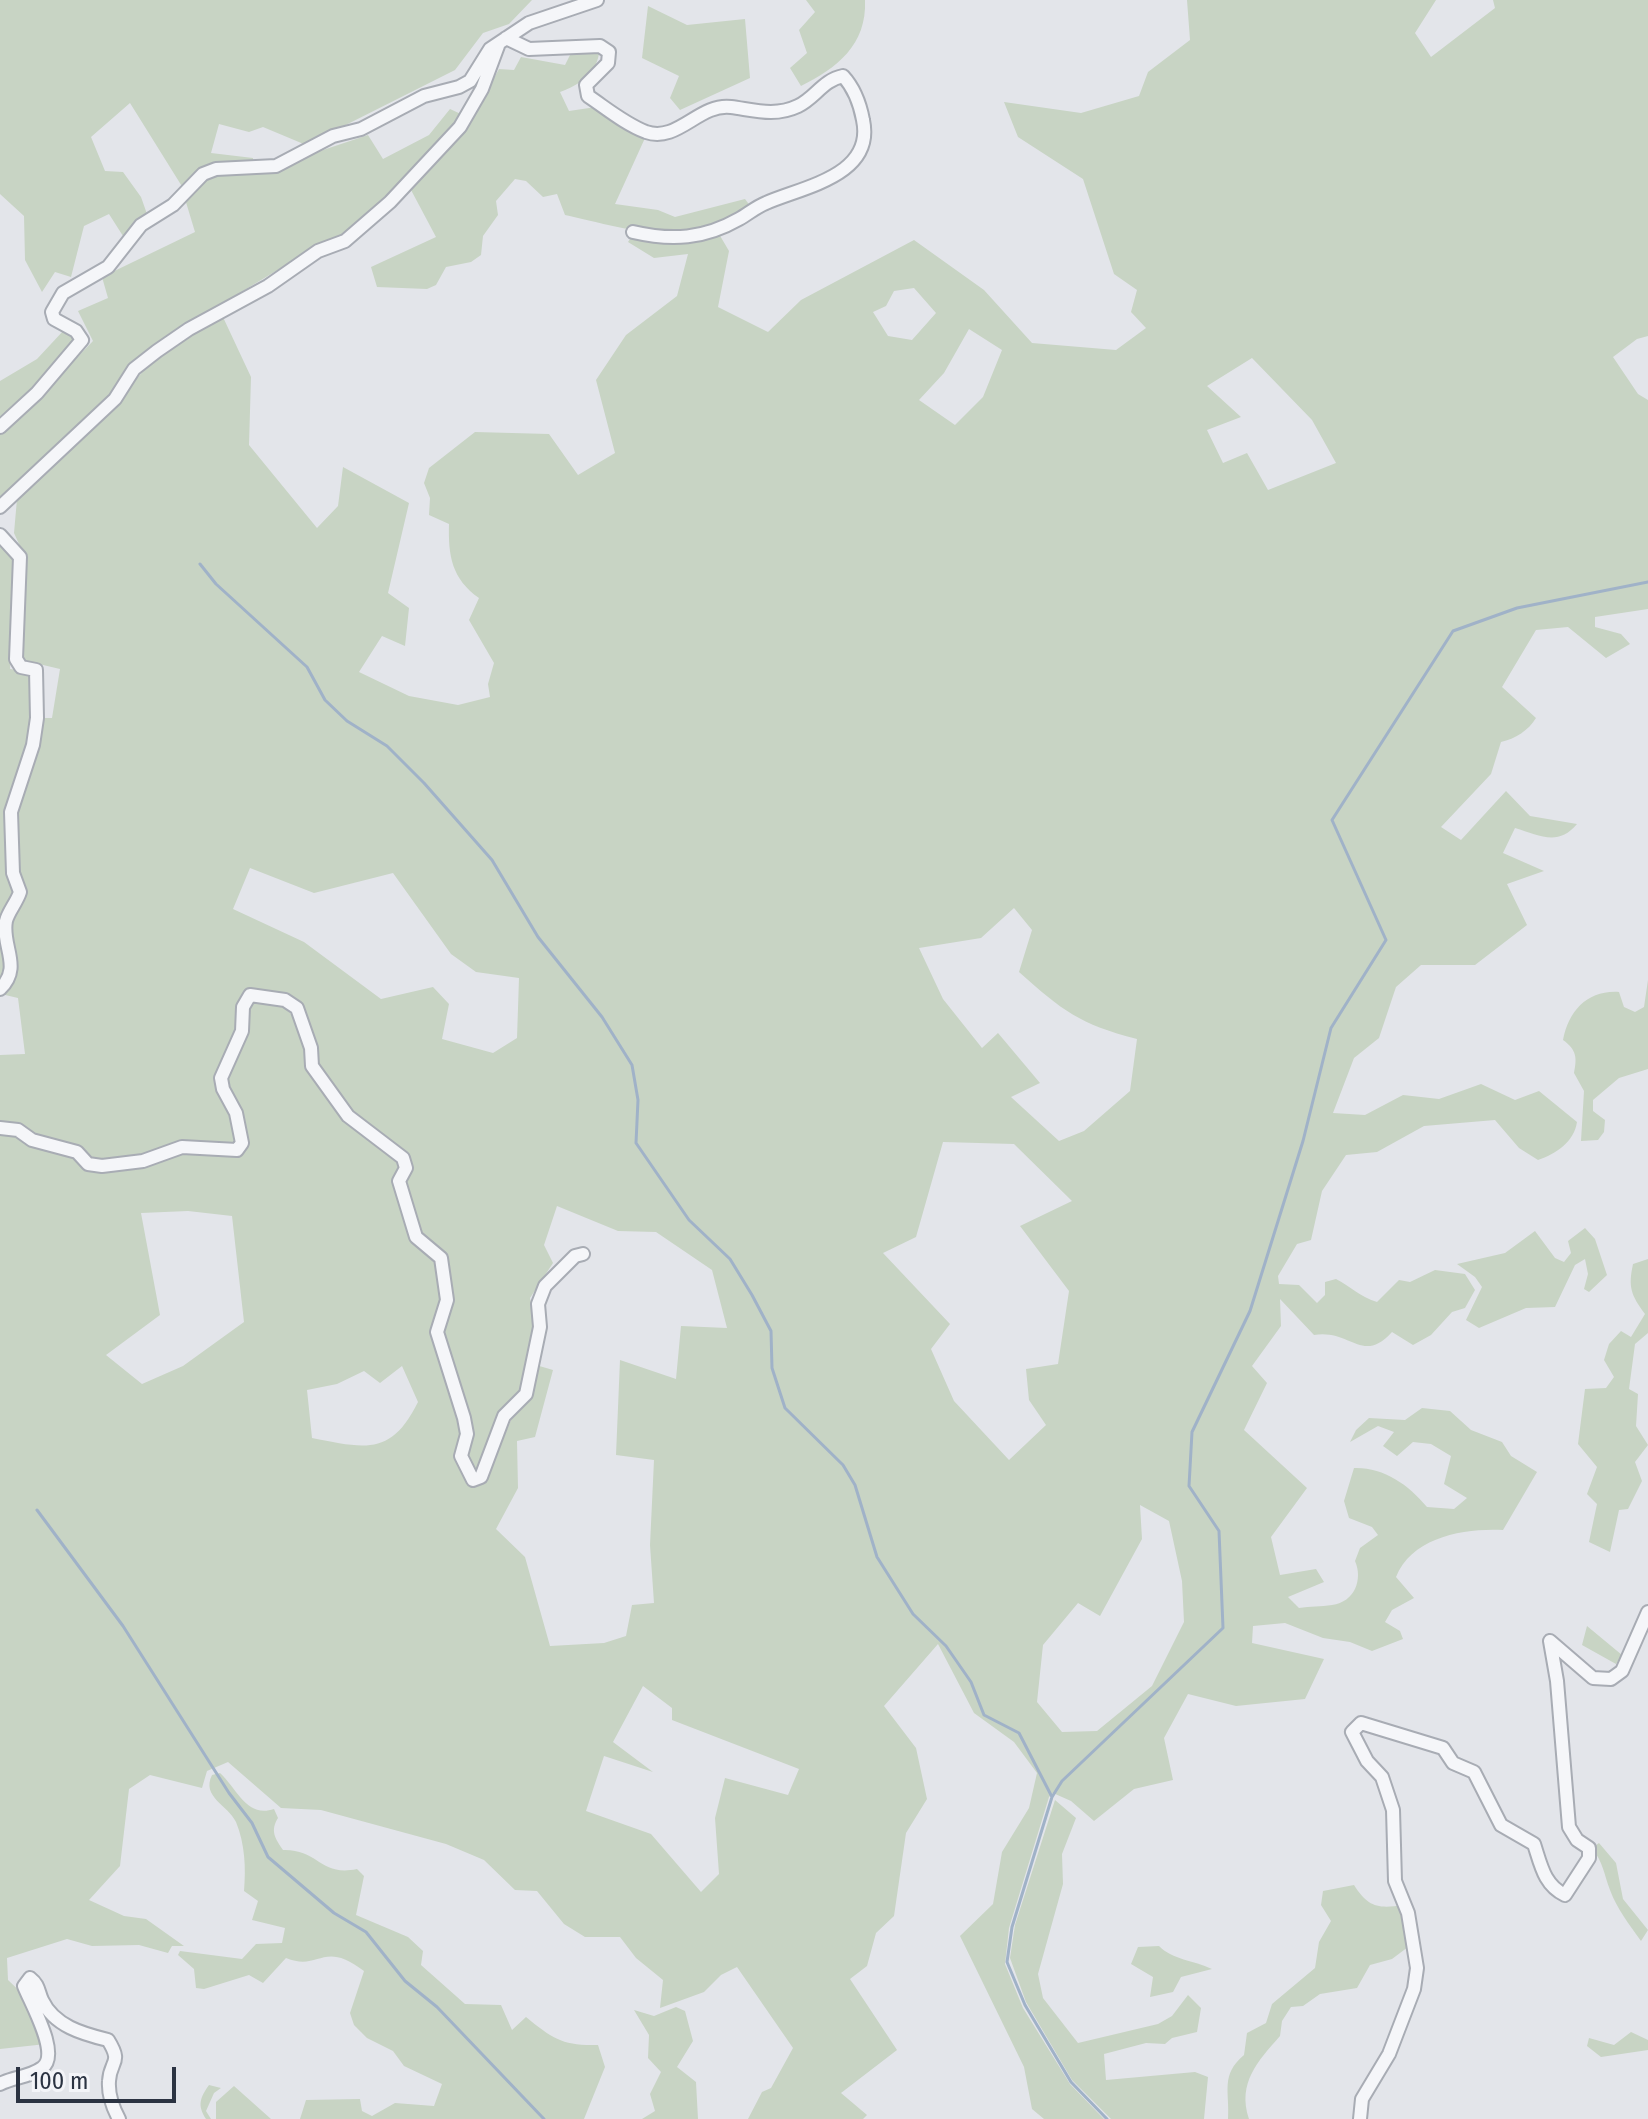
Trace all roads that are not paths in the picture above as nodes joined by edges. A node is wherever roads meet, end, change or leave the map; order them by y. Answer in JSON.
{"nodes":[{"id":1,"x":597,"y":0,"type":"edge"},
{"id":2,"x":502,"y":42,"type":"junction"},
{"id":3,"x":633,"y":232,"type":"dead end"},
{"id":4,"x":0,"y":427,"type":"edge"},
{"id":5,"x":0,"y":507,"type":"edge"},
{"id":6,"x":0,"y":535,"type":"edge"},
{"id":7,"x":0,"y":989,"type":"edge"},
{"id":8,"x":0,"y":1128,"type":"edge"},
{"id":9,"x":583,"y":1254,"type":"dead end"},
{"id":10,"x":1648,"y":1612,"type":"edge"},
{"id":11,"x":0,"y":2084,"type":"edge"},
{"id":12,"x":119,"y":2119,"type":"edge"},
{"id":13,"x":1360,"y":2119,"type":"edge"}],
"edges":[{"from":1,"to":2,"type":"street"},
{"from":2,"to":3,"type":"street"},
{"from":2,"to":4,"type":"street"},
{"from":2,"to":5,"type":"street"},
{"from":6,"to":7,"type":"street"},
{"from":8,"to":9,"type":"street"},
{"from":10,"to":13,"type":"street"},
{"from":11,"to":12,"type":"street"}]}
